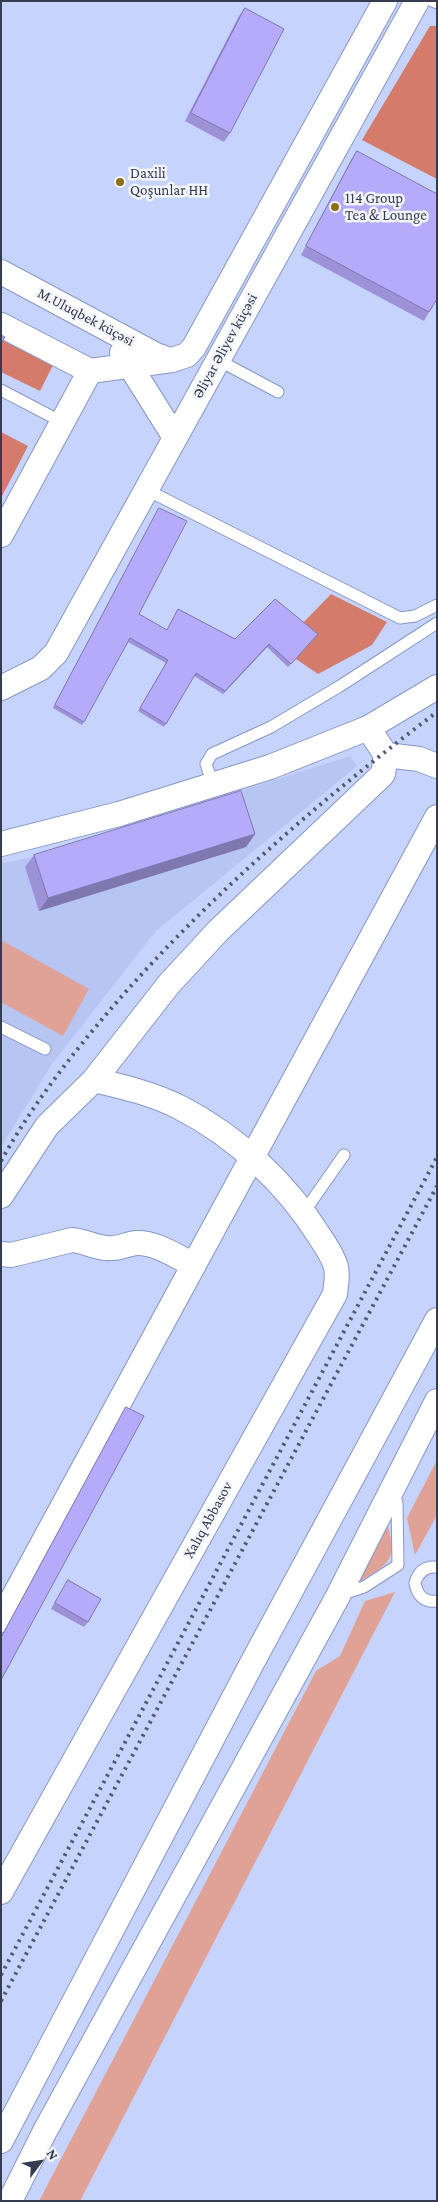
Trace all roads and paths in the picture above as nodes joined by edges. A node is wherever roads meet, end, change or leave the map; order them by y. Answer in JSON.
{"nodes":[{"id":1,"x":385,"y":1,"type":"edge"},
{"id":2,"x":417,"y":1,"type":"edge"},
{"id":3,"x":432,"y":1,"type":"edge"},
{"id":4,"x":437,"y":3,"type":"edge"},
{"id":5,"x":1,"y":272,"type":"edge"},
{"id":6,"x":1,"y":325,"type":"edge"},
{"id":7,"x":108,"y":330,"type":"junction"},
{"id":8,"x":172,"y":360,"type":"junction"},
{"id":9,"x":218,"y":360,"type":"junction"},
{"id":10,"x":130,"y":366,"type":"junction"},
{"id":11,"x":90,"y":371,"type":"junction"},
{"id":12,"x":1,"y":390,"type":"edge"},
{"id":13,"x":278,"y":392,"type":"dead end"},
{"id":14,"x":62,"y":422,"type":"junction"},
{"id":15,"x":174,"y":436,"type":"junction"},
{"id":16,"x":145,"y":490,"type":"junction"},
{"id":17,"x":1,"y":535,"type":"edge"},
{"id":18,"x":437,"y":605,"type":"edge"},
{"id":19,"x":437,"y":623,"type":"edge"},
{"id":20,"x":8,"y":682,"type":"edge"},
{"id":21,"x":437,"y":687,"type":"edge"},
{"id":22,"x":368,"y":728,"type":"junction"},
{"id":23,"x":386,"y":755,"type":"junction"},
{"id":24,"x":437,"y":766,"type":"edge"},
{"id":25,"x":213,"y":785,"type":"junction"},
{"id":26,"x":437,"y":817,"type":"edge"},
{"id":27,"x":1,"y":844,"type":"edge"},
{"id":28,"x":1,"y":1027,"type":"edge"},
{"id":29,"x":45,"y":1050,"type":"dead end"},
{"id":30,"x":94,"y":1080,"type":"junction"},
{"id":31,"x":344,"y":1155,"type":"dead end"},
{"id":32,"x":252,"y":1158,"type":"junction"},
{"id":33,"x":1,"y":1196,"type":"edge"},
{"id":34,"x":304,"y":1212,"type":"junction"},
{"id":35,"x":1,"y":1254,"type":"edge"},
{"id":36,"x":194,"y":1266,"type":"junction"},
{"id":37,"x":437,"y":1320,"type":"edge"},
{"id":38,"x":437,"y":1401,"type":"edge"},
{"id":39,"x":391,"y":1489,"type":"junction"},
{"id":40,"x":398,"y":1565,"type":"junction"},
{"id":41,"x":437,"y":1567,"type":"edge"},
{"id":42,"x":417,"y":1576,"type":"junction"},
{"id":43,"x":338,"y":1596,"type":"junction"},
{"id":44,"x":437,"y":1601,"type":"edge"},
{"id":45,"x":1,"y":1620,"type":"edge"},
{"id":46,"x":1,"y":1892,"type":"edge"},
{"id":47,"x":1,"y":2141,"type":"edge"},
{"id":48,"x":10,"y":2201,"type":"edge"}],
"edges":[{"from":1,"to":8,"type":"street","name":"Əliyar Əliyev küçəsi"},
{"from":2,"to":9,"type":"street","name":"Əliyar Əliyev küçəsi"},
{"from":3,"to":4,"type":"lane"},
{"from":5,"to":7,"type":"street","name":"M.Uluqbek küçəsi"},
{"from":6,"to":11,"type":"street"},
{"from":7,"to":8,"type":"street","name":"M.Uluqbek küçəsi"},
{"from":7,"to":10,"type":"street"},
{"from":8,"to":10,"type":"street","name":"Əliyar Əliyev küçəsi"},
{"from":9,"to":13,"type":"lane"},
{"from":9,"to":15,"type":"street","name":"Əliyar Əliyev küçəsi"},
{"from":10,"to":11,"type":"street","name":"Əliyar Əliyev küçəsi"},
{"from":10,"to":15,"type":"street"},
{"from":11,"to":14,"type":"street"},
{"from":12,"to":14,"type":"lane"},
{"from":14,"to":17,"type":"street"},
{"from":15,"to":16,"type":"street","name":"Əliyar Əliyev küçəsi"},
{"from":16,"to":18,"type":"lane"},
{"from":16,"to":20,"type":"street","name":"Əliyar Əliyev küçəsi"},
{"from":19,"to":25,"type":"lane"},
{"from":21,"to":22,"type":"street"},
{"from":22,"to":23,"type":"street"},
{"from":22,"to":25,"type":"street"},
{"from":23,"to":24,"type":"street"},
{"from":23,"to":30,"type":"street"},
{"from":25,"to":27,"type":"street"},
{"from":26,"to":32,"type":"street"},
{"from":28,"to":29,"type":"lane"},
{"from":30,"to":32,"type":"street","name":"Xalıq Abbasov"},
{"from":30,"to":33,"type":"street"},
{"from":31,"to":34,"type":"lane"},
{"from":32,"to":34,"type":"street","name":"Xalıq Abbasov"},
{"from":32,"to":36,"type":"street"},
{"from":34,"to":46,"type":"street","name":"Xalıq Abbasov"},
{"from":35,"to":36,"type":"street"},
{"from":36,"to":45,"type":"street"},
{"from":37,"to":47,"type":"street"},
{"from":38,"to":39,"type":"street"},
{"from":39,"to":40,"type":"lane"},
{"from":39,"to":43,"type":"street"},
{"from":40,"to":42,"type":"lane"},
{"from":40,"to":43,"type":"lane"},
{"from":41,"to":42,"type":"lane"},
{"from":42,"to":44,"type":"lane"},
{"from":43,"to":48,"type":"street"}]}
